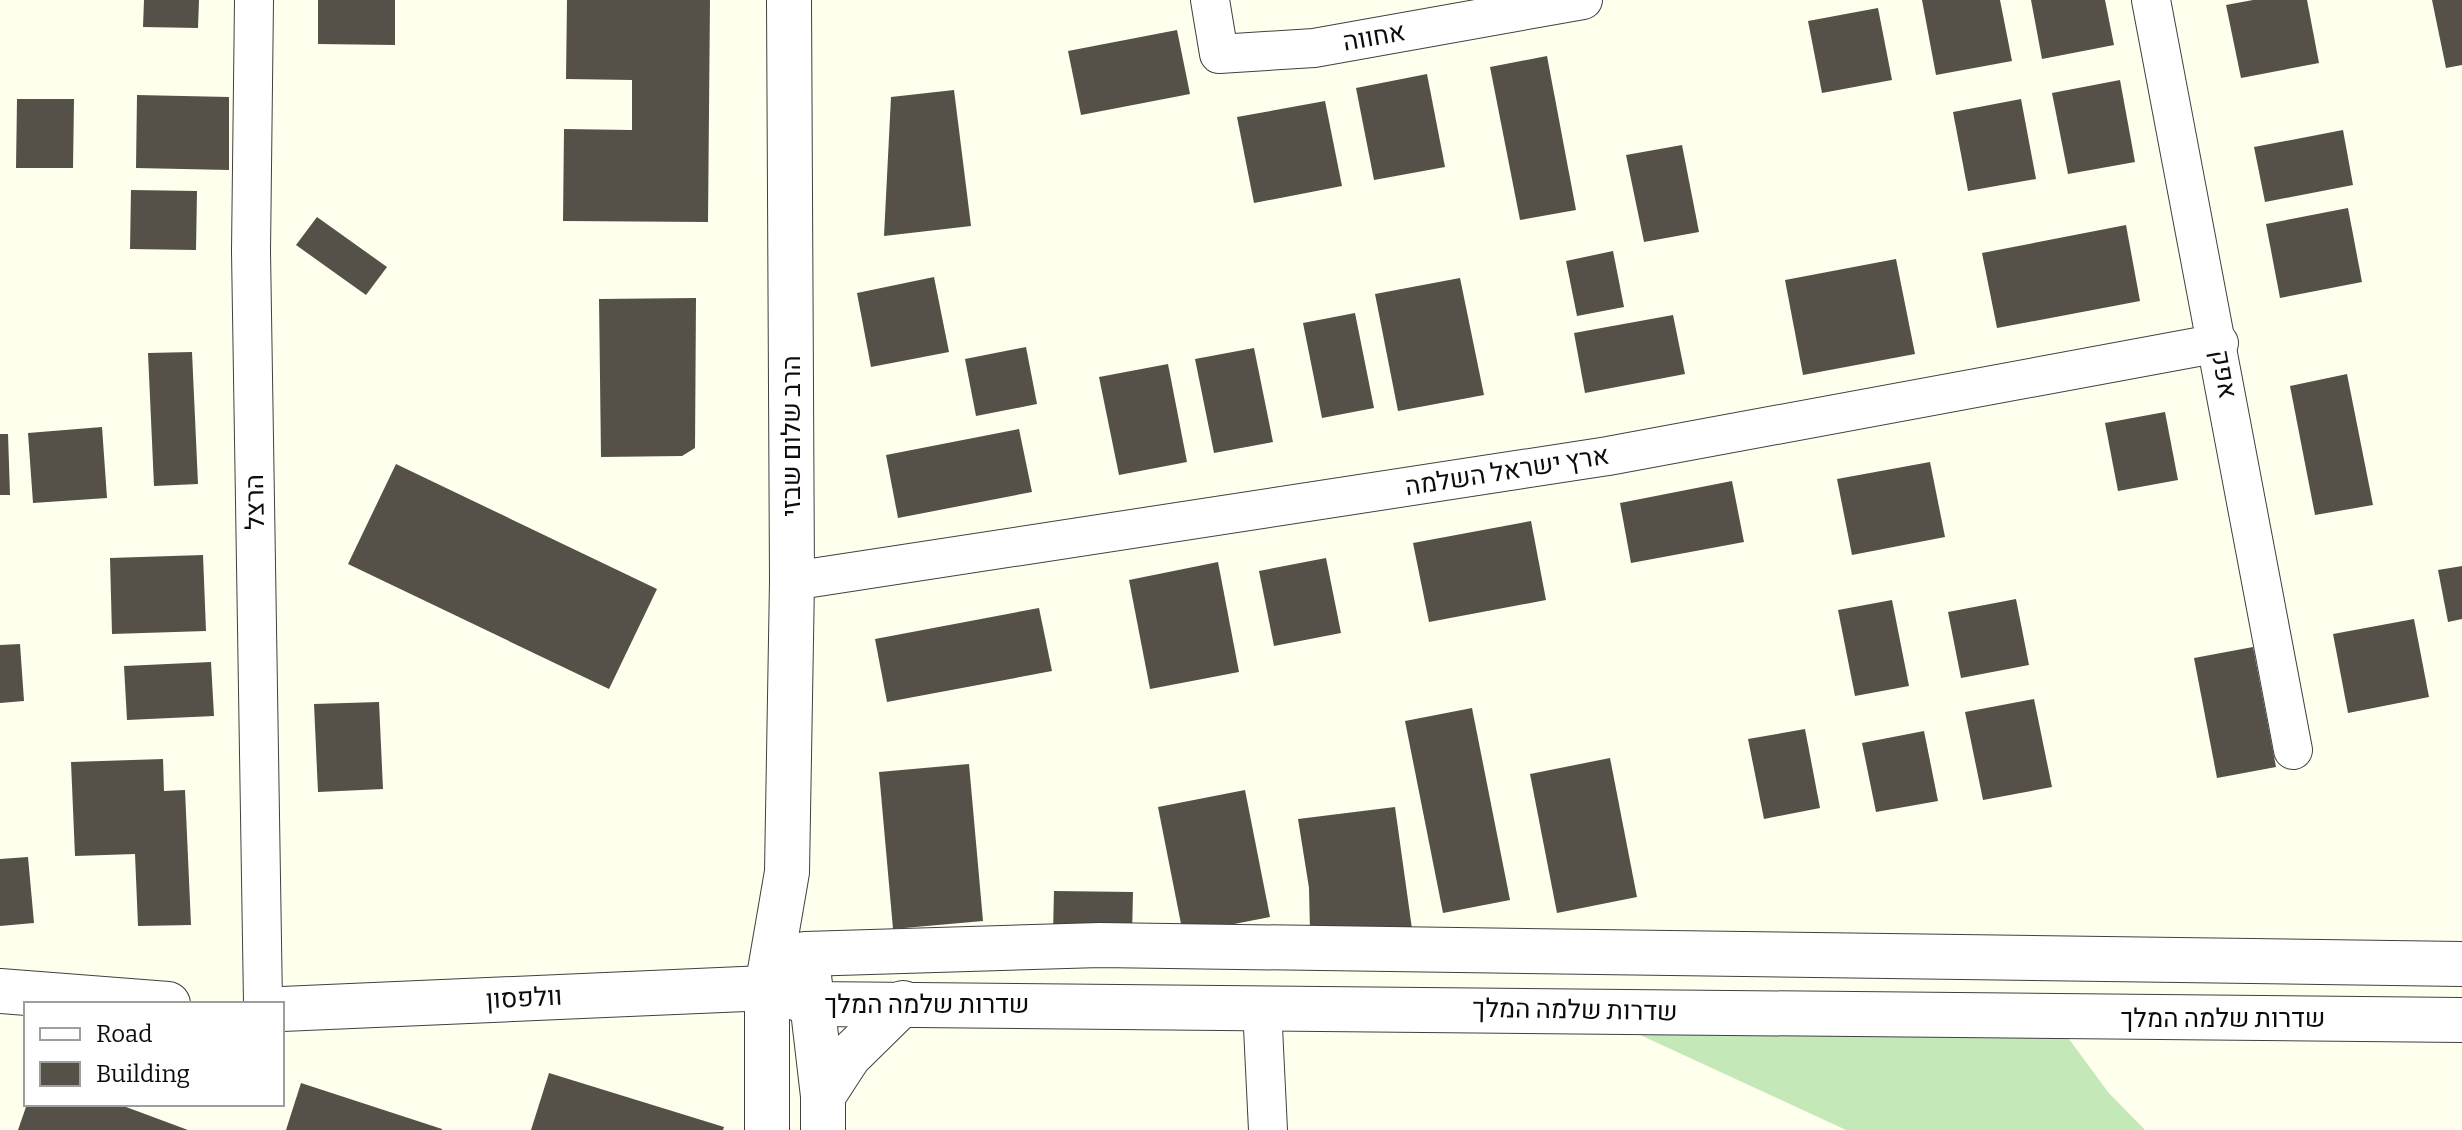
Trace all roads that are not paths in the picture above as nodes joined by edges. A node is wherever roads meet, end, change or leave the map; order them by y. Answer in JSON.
{"nodes":[{"id":1,"x":254,"y":0,"type":"edge"},
{"id":2,"x":789,"y":0,"type":"edge"},
{"id":3,"x":1210,"y":0,"type":"edge"},
{"id":4,"x":1583,"y":0,"type":"edge"},
{"id":5,"x":2151,"y":0,"type":"edge"},
{"id":6,"x":2219,"y":343,"type":"junction"},
{"id":7,"x":792,"y":581,"type":"junction"},
{"id":8,"x":2293,"y":750,"type":"dead end"},
{"id":9,"x":787,"y":872,"type":"junction"},
{"id":10,"x":779,"y":920,"type":"junction"},
{"id":11,"x":805,"y":954,"type":"junction"},
{"id":12,"x":2462,"y":964,"type":"edge"},
{"id":13,"x":767,"y":988,"type":"junction"},
{"id":14,"x":701,"y":990,"type":"junction"},
{"id":15,"x":0,"y":991,"type":"edge"},
{"id":16,"x":142,"y":1002,"type":"edge"},
{"id":17,"x":263,"y":1002,"type":"edge"},
{"id":18,"x":903,"y":1003,"type":"junction"},
{"id":19,"x":813,"y":1004,"type":"junction"},
{"id":20,"x":1262,"y":1007,"type":"junction"},
{"id":21,"x":284,"y":1009,"type":"edge"},
{"id":22,"x":2462,"y":1020,"type":"edge"},
{"id":23,"x":823,"y":1113,"type":"edge"},
{"id":24,"x":767,"y":1130,"type":"edge"},
{"id":25,"x":1268,"y":1130,"type":"edge"}],
"edges":[{"from":1,"to":17,"type":"street","name":"הרצל"},
{"from":2,"to":7,"type":"street","name":"הרב שלום שבזי"},
{"from":3,"to":4,"type":"street","name":"אחווה"},
{"from":5,"to":6,"type":"street","name":"אפק"},
{"from":6,"to":7,"type":"street","name":"ארץ ישראל השלמה"},
{"from":6,"to":8,"type":"street","name":"אפק"},
{"from":7,"to":9,"type":"street","name":"הרב שלום שבזי"},
{"from":9,"to":10,"type":"street","name":"הרב שלום שבזי"},
{"from":9,"to":11,"type":"street","name":"הרב שלום שבזי"},
{"from":10,"to":13,"type":"street","name":"הרב שלום שבזי"},
{"from":10,"to":14,"type":"street"},
{"from":11,"to":12,"type":"street","name":"שדרות שלמה המלך"},
{"from":11,"to":13,"type":"street","name":"שדרות שלמה המלך"},
{"from":11,"to":19,"type":"street","name":"הרב שלום שבזי"},
{"from":13,"to":14,"type":"street","name":"וולפסון"},
{"from":13,"to":19,"type":"street","name":"שדרות שלמה המלך"},
{"from":13,"to":24,"type":"street","name":"הרב שלום שבזי"},
{"from":14,"to":21,"type":"street","name":"וולפסון"},
{"from":15,"to":16,"type":"street"},
{"from":18,"to":19,"type":"street","name":"שדרות שלמה המלך"},
{"from":18,"to":20,"type":"street","name":"שדרות שלמה המלך"},
{"from":18,"to":23,"type":"street"},
{"from":19,"to":23,"type":"street","name":"הרב שלום שבזי"},
{"from":20,"to":22,"type":"street","name":"שדרות שלמה המלך"},
{"from":20,"to":25,"type":"street"}]}
